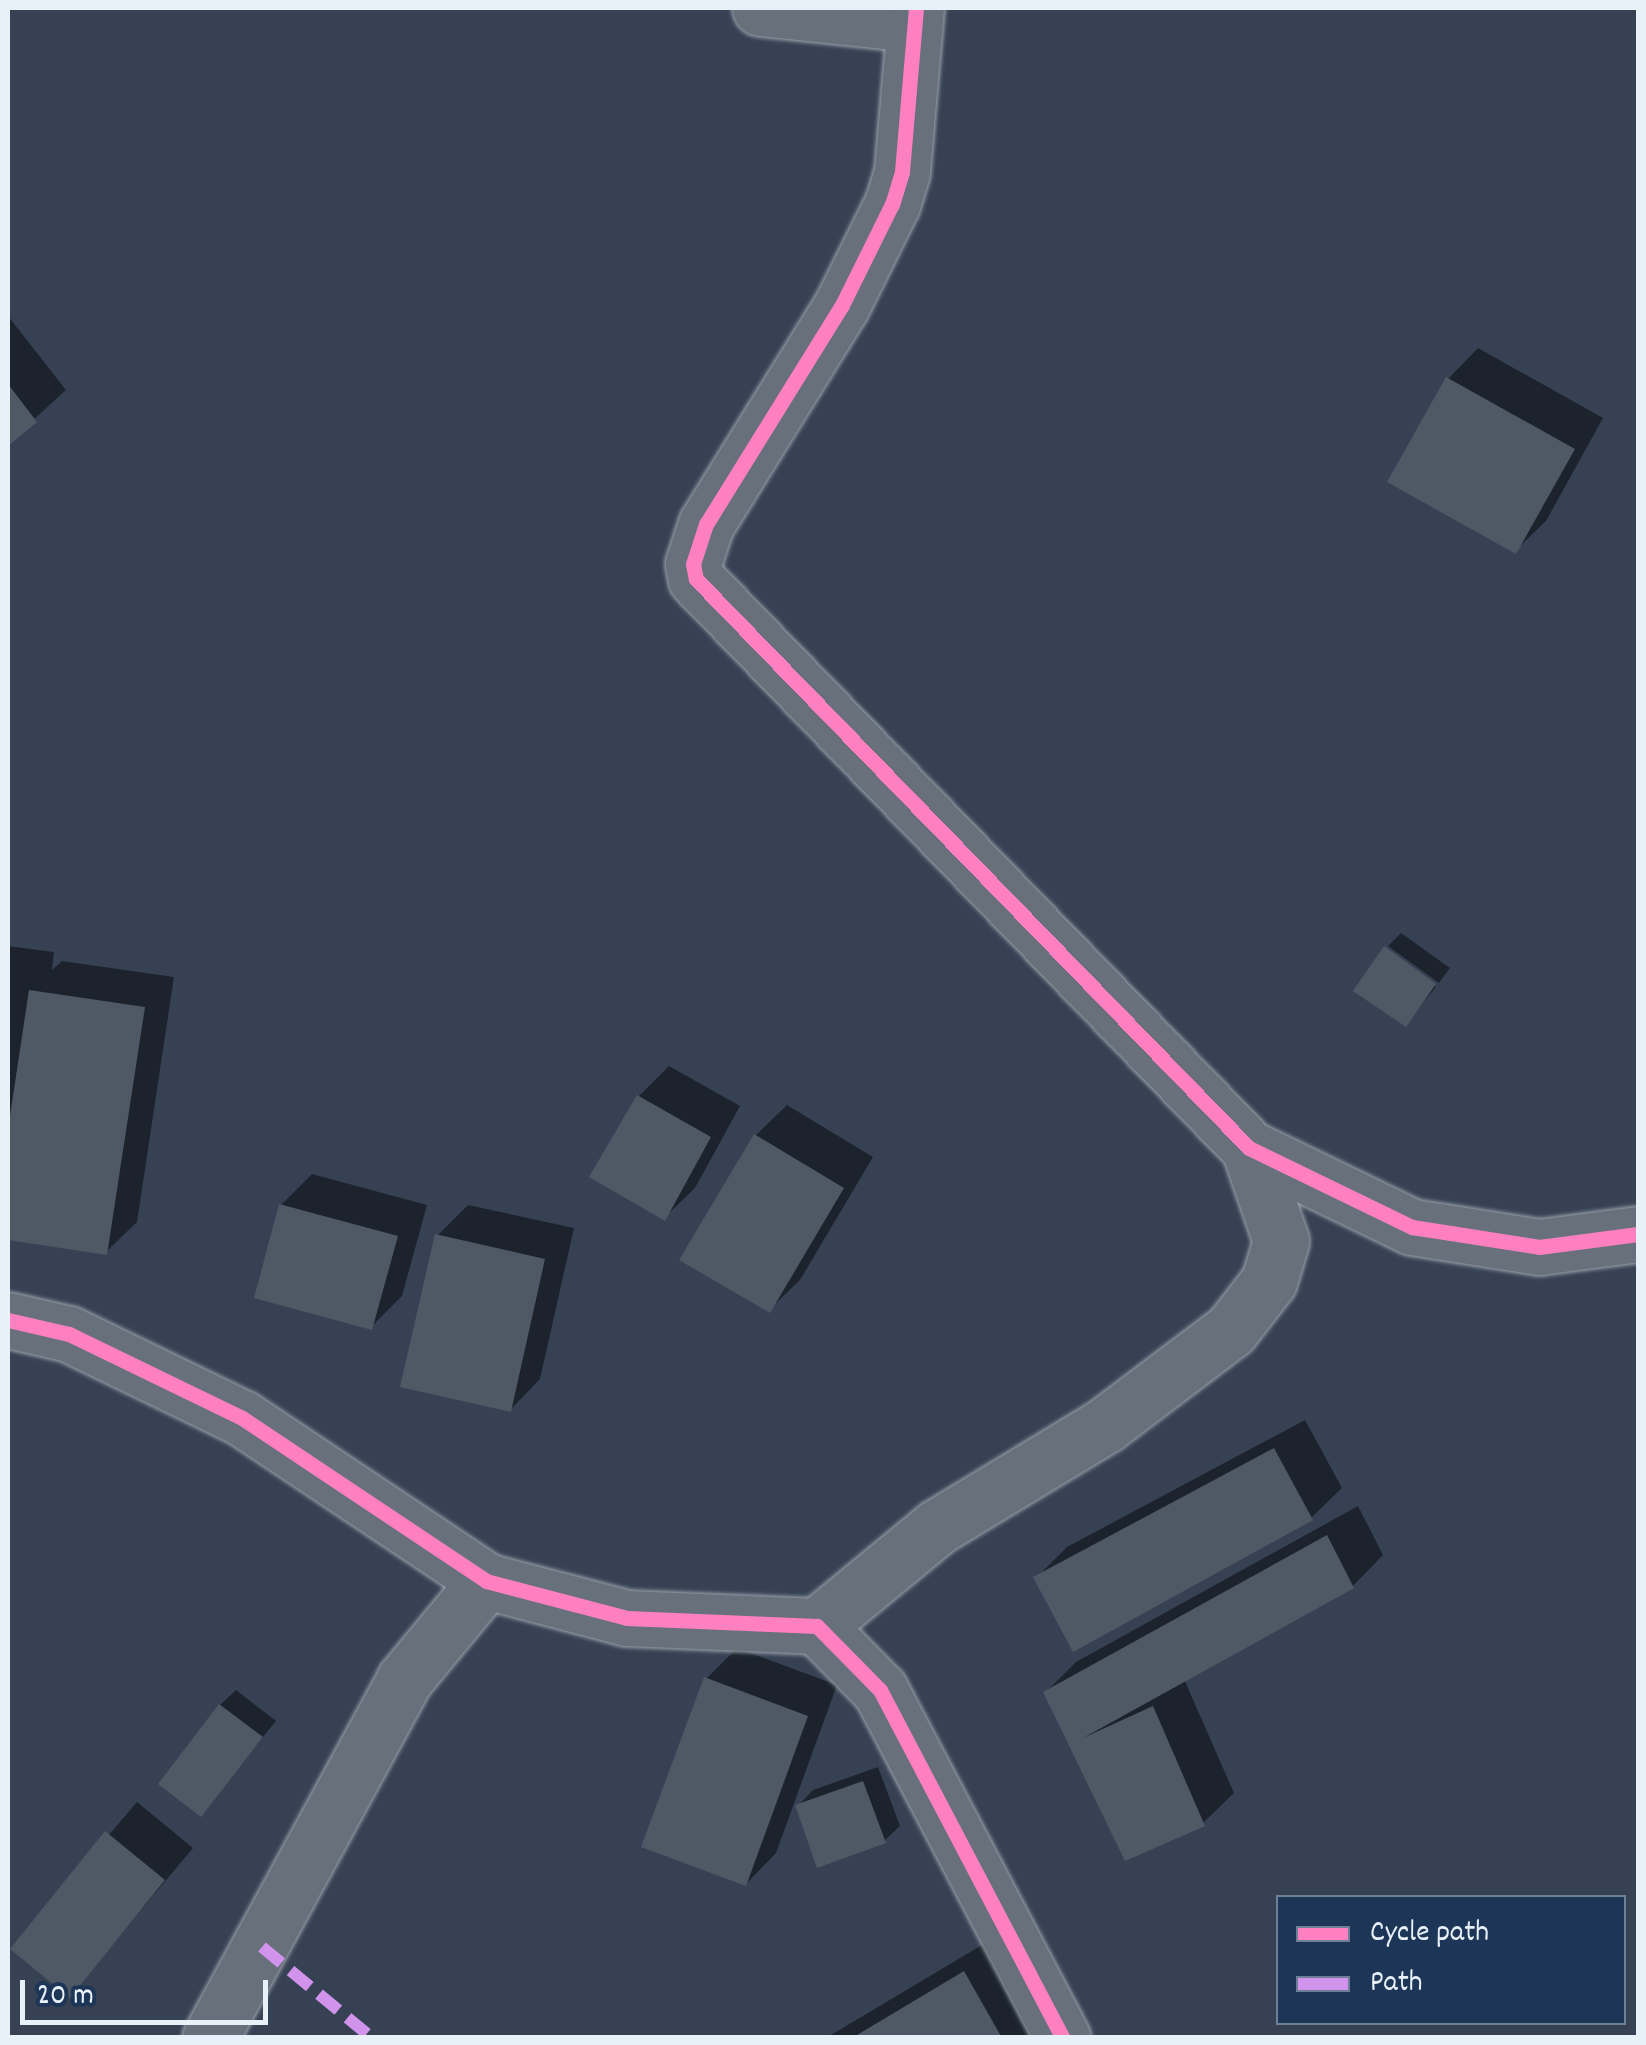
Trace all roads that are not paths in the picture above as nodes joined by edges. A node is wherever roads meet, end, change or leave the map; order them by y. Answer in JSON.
{"nodes":[{"id":1,"x":760,"y":8,"type":"edge"},
{"id":2,"x":915,"y":16,"type":"edge"},
{"id":3,"x":1249,"y":1148,"type":"junction"},
{"id":4,"x":1638,"y":1234,"type":"edge"},
{"id":5,"x":8,"y":1320,"type":"edge"},
{"id":6,"x":486,"y":1581,"type":"junction"},
{"id":7,"x":817,"y":1626,"type":"junction"},
{"id":8,"x":210,"y":2038,"type":"edge"},
{"id":9,"x":1063,"y":2038,"type":"edge"}],
"edges":[{"from":1,"to":2,"type":"street"},
{"from":2,"to":3,"type":"street"},
{"from":3,"to":4,"type":"street"},
{"from":3,"to":7,"type":"street"},
{"from":5,"to":6,"type":"street"},
{"from":6,"to":7,"type":"street"},
{"from":6,"to":8,"type":"street"},
{"from":7,"to":9,"type":"street"}]}
